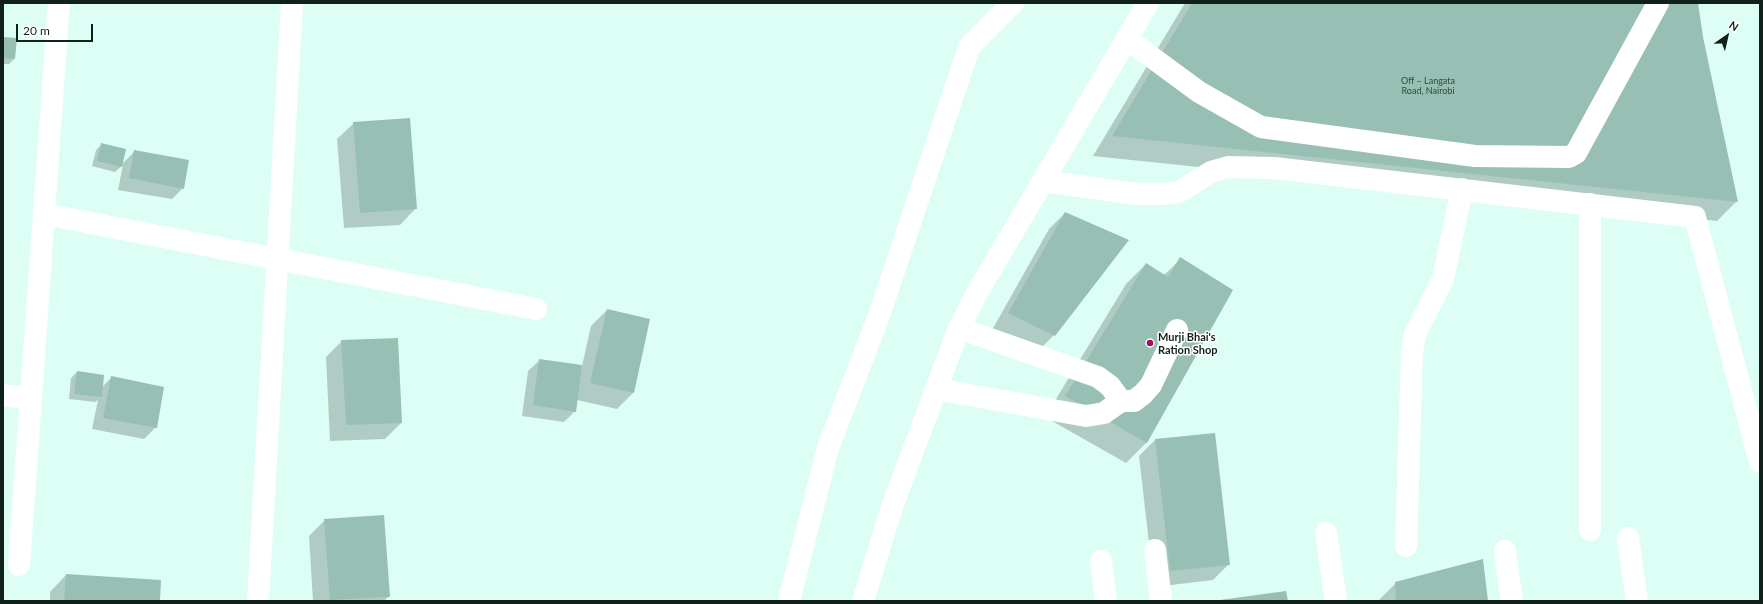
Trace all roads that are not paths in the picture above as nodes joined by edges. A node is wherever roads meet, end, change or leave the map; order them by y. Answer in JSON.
{"nodes":[{"id":1,"x":59,"y":3,"type":"edge"},
{"id":2,"x":292,"y":3,"type":"edge"},
{"id":3,"x":1013,"y":3,"type":"edge"},
{"id":4,"x":1148,"y":3,"type":"edge"},
{"id":5,"x":1658,"y":3,"type":"edge"},
{"id":6,"x":1127,"y":39,"type":"junction"},
{"id":7,"x":1043,"y":181,"type":"junction"},
{"id":8,"x":1462,"y":189,"type":"junction"},
{"id":9,"x":1590,"y":204,"type":"junction"},
{"id":10,"x":44,"y":214,"type":"junction"},
{"id":11,"x":277,"y":259,"type":"junction"},
{"id":12,"x":536,"y":309,"type":"dead end"},
{"id":13,"x":959,"y":328,"type":"junction"},
{"id":14,"x":1177,"y":330,"type":"dead end"},
{"id":15,"x":936,"y":389,"type":"junction"},
{"id":16,"x":3,"y":395,"type":"edge"},
{"id":17,"x":31,"y":399,"type":"junction"},
{"id":18,"x":1121,"y":401,"type":"junction"},
{"id":19,"x":1760,"y":462,"type":"edge"},
{"id":20,"x":1590,"y":530,"type":"dead end"},
{"id":21,"x":1326,"y":533,"type":"dead end"},
{"id":22,"x":1628,"y":538,"type":"dead end"},
{"id":23,"x":1406,"y":546,"type":"dead end"},
{"id":24,"x":1154,"y":550,"type":"dead end"},
{"id":25,"x":1505,"y":551,"type":"dead end"},
{"id":26,"x":1101,"y":561,"type":"dead end"},
{"id":27,"x":19,"y":565,"type":"dead end"},
{"id":28,"x":258,"y":601,"type":"edge"},
{"id":29,"x":789,"y":601,"type":"edge"},
{"id":30,"x":863,"y":601,"type":"edge"},
{"id":31,"x":1106,"y":601,"type":"edge"},
{"id":32,"x":1161,"y":601,"type":"edge"},
{"id":33,"x":1336,"y":601,"type":"edge"},
{"id":34,"x":1512,"y":601,"type":"edge"},
{"id":35,"x":1637,"y":601,"type":"edge"}],
"edges":[{"from":1,"to":10,"type":"street"},
{"from":2,"to":11,"type":"street"},
{"from":3,"to":29,"type":"street"},
{"from":4,"to":6,"type":"street"},
{"from":5,"to":6,"type":"street"},
{"from":6,"to":7,"type":"street"},
{"from":7,"to":8,"type":"street"},
{"from":7,"to":13,"type":"street"},
{"from":8,"to":9,"type":"street"},
{"from":8,"to":23,"type":"street"},
{"from":9,"to":19,"type":"street"},
{"from":9,"to":20,"type":"street"},
{"from":10,"to":11,"type":"street"},
{"from":10,"to":17,"type":"street"},
{"from":11,"to":12,"type":"street"},
{"from":11,"to":28,"type":"street"},
{"from":13,"to":15,"type":"street"},
{"from":13,"to":18,"type":"street"},
{"from":14,"to":18,"type":"street"},
{"from":15,"to":18,"type":"street"},
{"from":15,"to":30,"type":"street"},
{"from":16,"to":17,"type":"street"},
{"from":17,"to":27,"type":"street"},
{"from":21,"to":33,"type":"street"},
{"from":22,"to":35,"type":"street"},
{"from":24,"to":32,"type":"street"},
{"from":25,"to":34,"type":"street"},
{"from":26,"to":31,"type":"street"}]}
